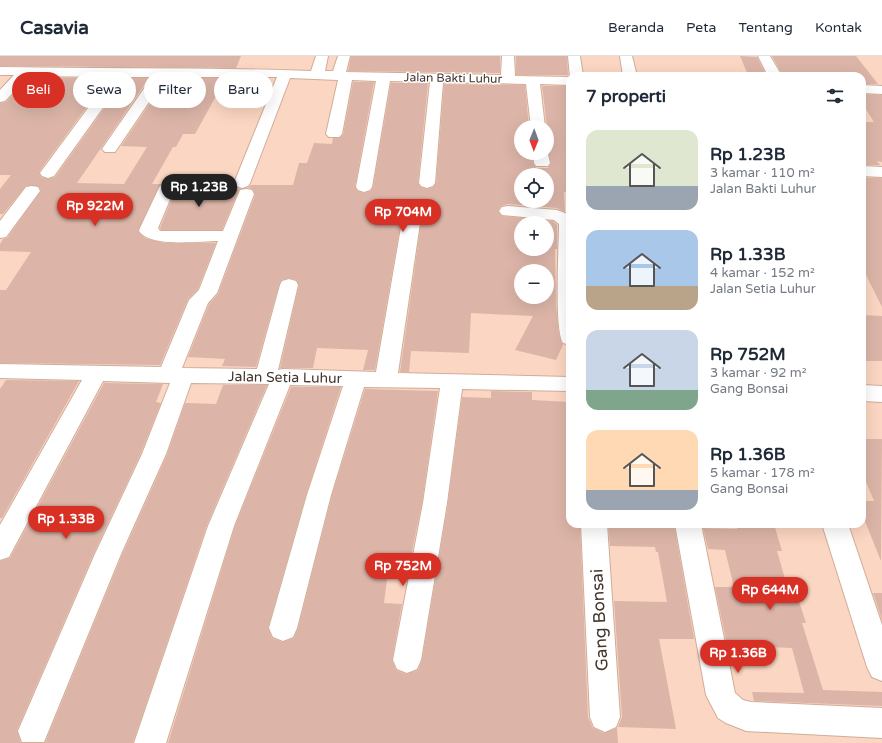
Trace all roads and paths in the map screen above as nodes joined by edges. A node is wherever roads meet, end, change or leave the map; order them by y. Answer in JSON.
{"nodes":[{"id":1,"x":16,"y":56,"type":"edge"},
{"id":2,"x":322,"y":56,"type":"edge"},
{"id":3,"x":344,"y":56,"type":"edge"},
{"id":4,"x":508,"y":56,"type":"edge"},
{"id":5,"x":574,"y":56,"type":"edge"},
{"id":6,"x":626,"y":56,"type":"edge"},
{"id":7,"x":764,"y":56,"type":"edge"},
{"id":8,"x":27,"y":70,"type":"junction"},
{"id":9,"x":1,"y":71,"type":"edge"},
{"id":10,"x":90,"y":72,"type":"edge"},
{"id":11,"x":162,"y":72,"type":"edge"},
{"id":12,"x":576,"y":72,"type":"edge"},
{"id":13,"x":629,"y":72,"type":"edge"},
{"id":14,"x":773,"y":72,"type":"edge"},
{"id":15,"x":285,"y":74,"type":"junction"},
{"id":16,"x":317,"y":75,"type":"junction"},
{"id":17,"x":342,"y":76,"type":"junction"},
{"id":18,"x":384,"y":77,"type":"junction"},
{"id":19,"x":437,"y":78,"type":"junction"},
{"id":20,"x":508,"y":80,"type":"junction"},
{"id":21,"x":533,"y":81,"type":"junction"},
{"id":22,"x":566,"y":81,"type":"edge"},
{"id":23,"x":866,"y":89,"type":"edge"},
{"id":24,"x":882,"y":90,"type":"edge"},
{"id":25,"x":0,"y":98,"type":"edge"},
{"id":26,"x":144,"y":99,"type":"edge"},
{"id":27,"x":95,"y":108,"type":"edge"},
{"id":28,"x":537,"y":120,"type":"edge"},
{"id":29,"x":334,"y":134,"type":"dead end"},
{"id":30,"x":110,"y":149,"type":"dead end"},
{"id":31,"x":866,"y":171,"type":"edge"},
{"id":32,"x":48,"y":172,"type":"dead end"},
{"id":33,"x":882,"y":172,"type":"edge"},
{"id":34,"x":427,"y":183,"type":"dead end"},
{"id":35,"x":364,"y":187,"type":"dead end"},
{"id":36,"x":166,"y":190,"type":"dead end"},
{"id":37,"x":32,"y":191,"type":"dead end"},
{"id":38,"x":508,"y":212,"type":"dead end"},
{"id":39,"x":412,"y":216,"type":"dead end"},
{"id":40,"x":566,"y":220,"type":"edge"},
{"id":41,"x":0,"y":233,"type":"edge"},
{"id":42,"x":230,"y":236,"type":"junction"},
{"id":43,"x":289,"y":286,"type":"dead end"},
{"id":44,"x":0,"y":371,"type":"edge"},
{"id":45,"x":96,"y":374,"type":"junction"},
{"id":46,"x":176,"y":376,"type":"junction"},
{"id":47,"x":274,"y":376,"type":"junction"},
{"id":48,"x":356,"y":378,"type":"junction"},
{"id":49,"x":386,"y":379,"type":"junction"},
{"id":50,"x":452,"y":380,"type":"junction"},
{"id":51,"x":566,"y":384,"type":"edge"},
{"id":52,"x":866,"y":393,"type":"edge"},
{"id":53,"x":882,"y":394,"type":"edge"},
{"id":54,"x":594,"y":528,"type":"edge"},
{"id":55,"x":689,"y":528,"type":"edge"},
{"id":56,"x":836,"y":528,"type":"edge"},
{"id":57,"x":0,"y":549,"type":"edge"},
{"id":58,"x":283,"y":628,"type":"dead end"},
{"id":59,"x":407,"y":660,"type":"dead end"},
{"id":60,"x":882,"y":667,"type":"edge"},
{"id":61,"x":605,"y":717,"type":"dead end"},
{"id":62,"x":882,"y":723,"type":"edge"},
{"id":63,"x":33,"y":731,"type":"dead end"},
{"id":64,"x":150,"y":743,"type":"edge"}],
"edges":[{"from":1,"to":9,"type":"street"},
{"from":2,"to":16,"type":"street"},
{"from":3,"to":17,"type":"street"},
{"from":4,"to":20,"type":"street"},
{"from":5,"to":12,"type":"street"},
{"from":6,"to":13,"type":"street"},
{"from":7,"to":14,"type":"street"},
{"from":8,"to":9,"type":"street","name":"Jalan Bakti Luhur"},
{"from":8,"to":10,"type":"street","name":"Jalan Bakti Luhur"},
{"from":8,"to":25,"type":"street"},
{"from":11,"to":15,"type":"street","name":"Jalan Bakti Luhur"},
{"from":15,"to":16,"type":"street","name":"Jalan Bakti Luhur"},
{"from":15,"to":42,"type":"street"},
{"from":16,"to":17,"type":"street","name":"Jalan Bakti Luhur"},
{"from":17,"to":18,"type":"street","name":"Jalan Bakti Luhur"},
{"from":17,"to":29,"type":"street"},
{"from":18,"to":19,"type":"street","name":"Jalan Bakti Luhur"},
{"from":18,"to":35,"type":"street"},
{"from":19,"to":20,"type":"street","name":"Jalan Bakti Luhur"},
{"from":19,"to":34,"type":"street"},
{"from":20,"to":21,"type":"street","name":"Jalan Bakti Luhur"},
{"from":21,"to":22,"type":"street","name":"Jalan Bakti Luhur"},
{"from":21,"to":28,"type":"street"},
{"from":23,"to":24,"type":"street"},
{"from":26,"to":30,"type":"street"},
{"from":27,"to":32,"type":"street"},
{"from":31,"to":33,"type":"street"},
{"from":36,"to":42,"type":"street"},
{"from":37,"to":41,"type":"street"},
{"from":38,"to":40,"type":"street"},
{"from":39,"to":49,"type":"street"},
{"from":42,"to":46,"type":"street"},
{"from":43,"to":47,"type":"street"},
{"from":44,"to":45,"type":"street","name":"Jalan Setia Luhur"},
{"from":45,"to":46,"type":"street","name":"Jalan Setia Luhur"},
{"from":45,"to":57,"type":"street"},
{"from":46,"to":47,"type":"street","name":"Jalan Setia Luhur"},
{"from":46,"to":63,"type":"street"},
{"from":47,"to":48,"type":"street","name":"Jalan Setia Luhur"},
{"from":47,"to":64,"type":"street"},
{"from":48,"to":49,"type":"street","name":"Jalan Setia Luhur"},
{"from":48,"to":58,"type":"street"},
{"from":49,"to":50,"type":"street","name":"Jalan Setia Luhur"},
{"from":50,"to":51,"type":"street","name":"Jalan Setia Luhur"},
{"from":50,"to":59,"type":"street"},
{"from":52,"to":53,"type":"street"},
{"from":54,"to":61,"type":"street","name":"Gang Bonsai"},
{"from":55,"to":62,"type":"street"},
{"from":56,"to":60,"type":"street"}]}
